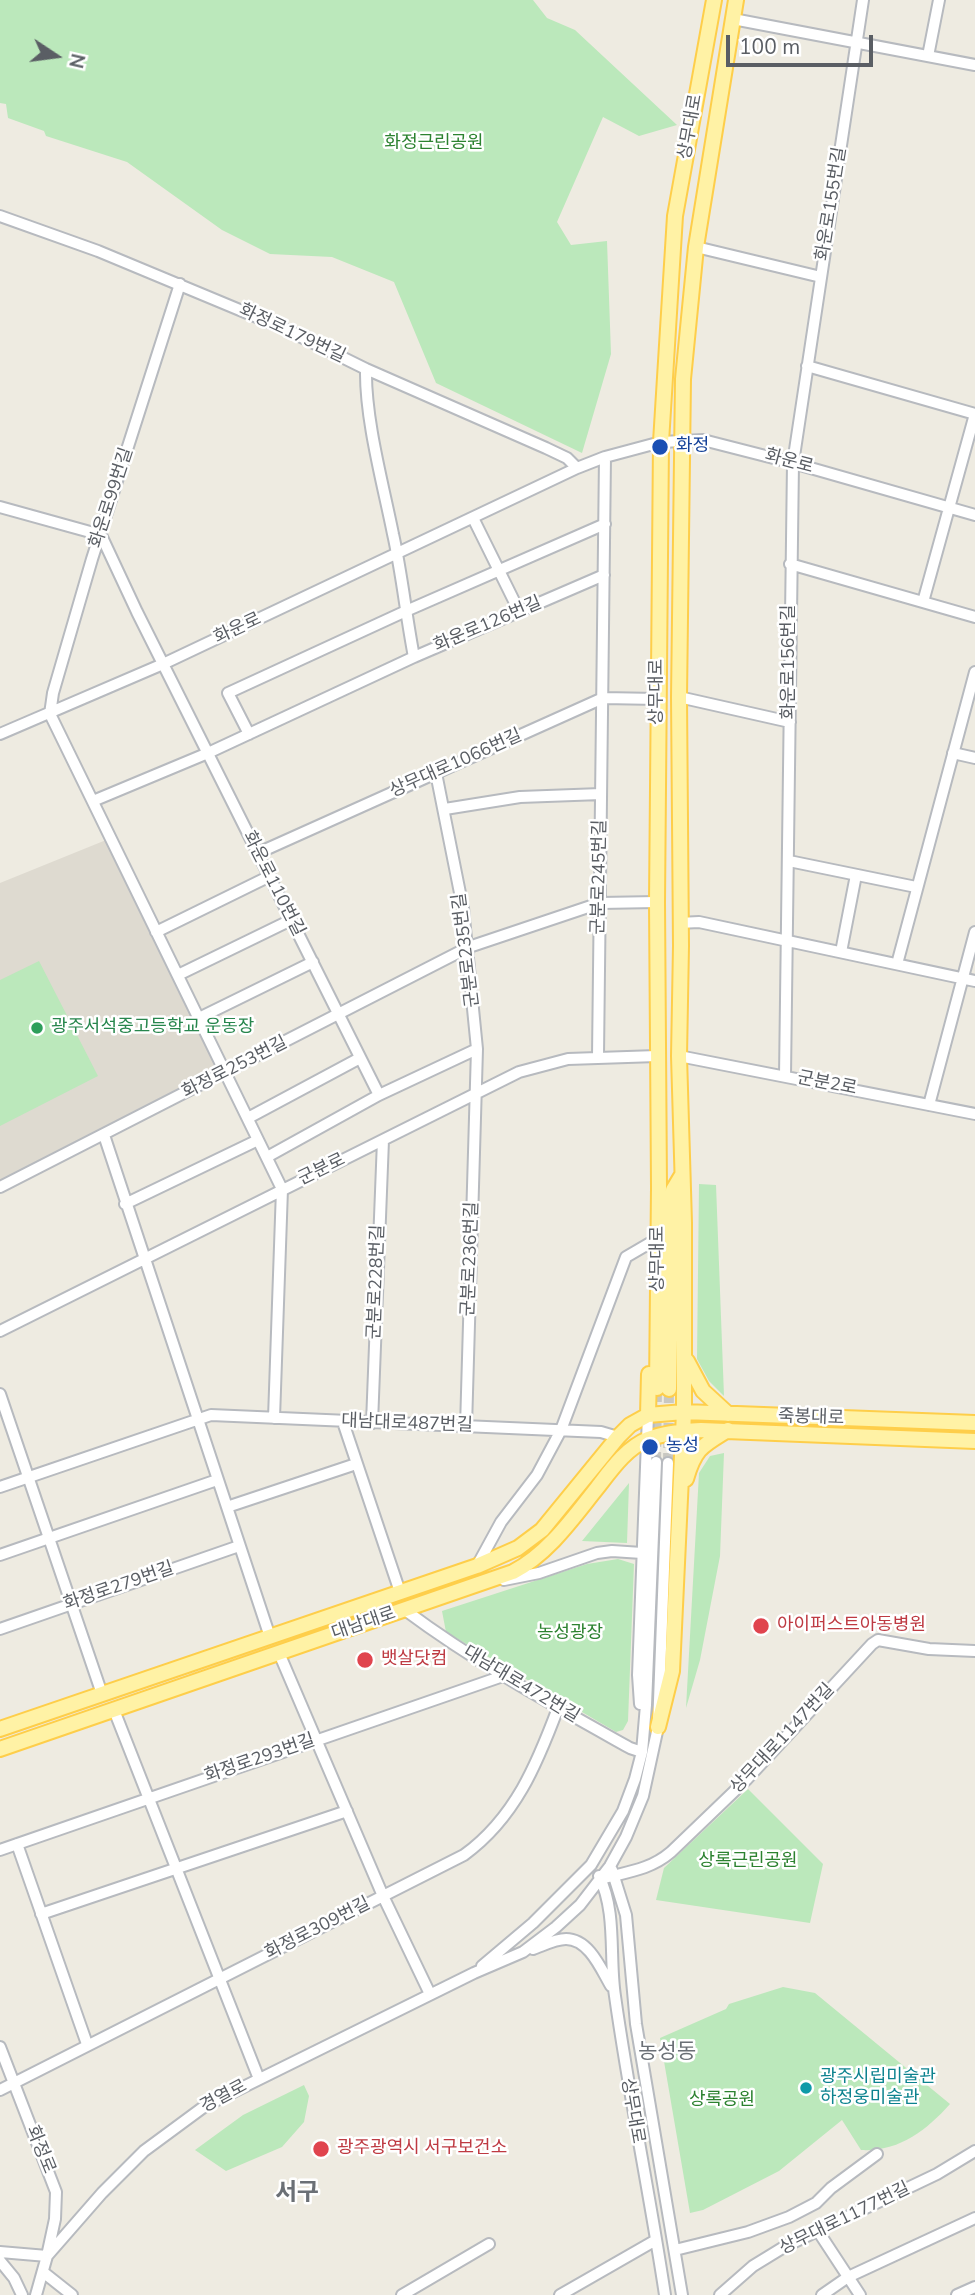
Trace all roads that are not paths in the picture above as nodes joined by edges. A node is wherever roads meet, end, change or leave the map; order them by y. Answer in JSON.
{"nodes":[{"id":1,"x":714,"y":0,"type":"edge"},
{"id":2,"x":736,"y":0,"type":"edge"},
{"id":3,"x":863,"y":0,"type":"edge"},
{"id":4,"x":939,"y":0,"type":"edge"},
{"id":5,"x":733,"y":19,"type":"junction"},
{"id":6,"x":856,"y":42,"type":"junction"},
{"id":7,"x":928,"y":56,"type":"junction"},
{"id":8,"x":975,"y":65,"type":"edge"},
{"id":9,"x":0,"y":216,"type":"edge"},
{"id":10,"x":696,"y":247,"type":"junction"},
{"id":11,"x":821,"y":277,"type":"junction"},
{"id":12,"x":180,"y":284,"type":"junction"},
{"id":13,"x":807,"y":366,"type":"junction"},
{"id":14,"x":366,"y":369,"type":"junction"},
{"id":15,"x":975,"y":414,"type":"edge"},
{"id":16,"x":682,"y":439,"type":"junction"},
{"id":17,"x":661,"y":442,"type":"junction"},
{"id":18,"x":605,"y":457,"type":"junction"},
{"id":19,"x":793,"y":463,"type":"junction"},
{"id":20,"x":577,"y":468,"type":"junction"},
{"id":21,"x":0,"y":507,"type":"edge"},
{"id":22,"x":948,"y":508,"type":"junction"},
{"id":23,"x":975,"y":516,"type":"edge"},
{"id":24,"x":473,"y":518,"type":"junction"},
{"id":25,"x":605,"y":524,"type":"junction"},
{"id":26,"x":102,"y":535,"type":"junction"},
{"id":27,"x":398,"y":555,"type":"junction"},
{"id":28,"x":790,"y":564,"type":"junction"},
{"id":29,"x":499,"y":570,"type":"junction"},
{"id":30,"x":604,"y":575,"type":"junction"},
{"id":31,"x":923,"y":602,"type":"junction"},
{"id":32,"x":405,"y":611,"type":"junction"},
{"id":33,"x":519,"y":611,"type":"junction"},
{"id":34,"x":975,"y":617,"type":"edge"},
{"id":35,"x":414,"y":656,"type":"junction"},
{"id":36,"x":163,"y":664,"type":"junction"},
{"id":37,"x":975,"y":671,"type":"edge"},
{"id":38,"x":678,"y":697,"type":"junction"},
{"id":39,"x":603,"y":698,"type":"junction"},
{"id":40,"x":658,"y":699,"type":"junction"},
{"id":41,"x":50,"y":714,"type":"junction"},
{"id":42,"x":790,"y":722,"type":"junction"},
{"id":43,"x":0,"y":734,"type":"edge"},
{"id":44,"x":248,"y":734,"type":"junction"},
{"id":45,"x":208,"y":753,"type":"junction"},
{"id":46,"x":953,"y":753,"type":"junction"},
{"id":47,"x":975,"y":758,"type":"edge"},
{"id":48,"x":436,"y":774,"type":"junction"},
{"id":49,"x":601,"y":794,"type":"junction"},
{"id":50,"x":93,"y":801,"type":"junction"},
{"id":51,"x":445,"y":809,"type":"junction"},
{"id":52,"x":258,"y":853,"type":"junction"},
{"id":53,"x":789,"y":861,"type":"junction"},
{"id":54,"x":856,"y":875,"type":"junction"},
{"id":55,"x":270,"y":876,"type":"junction"},
{"id":56,"x":916,"y":887,"type":"junction"},
{"id":57,"x":657,"y":902,"type":"junction"},
{"id":58,"x":600,"y":903,"type":"junction"},
{"id":59,"x":291,"y":920,"type":"junction"},
{"id":60,"x":679,"y":923,"type":"junction"},
{"id":61,"x":156,"y":932,"type":"junction"},
{"id":62,"x":975,"y":932,"type":"edge"},
{"id":63,"x":787,"y":941,"type":"junction"},
{"id":64,"x":469,"y":947,"type":"junction"},
{"id":65,"x":841,"y":952,"type":"junction"},
{"id":66,"x":313,"y":962,"type":"junction"},
{"id":67,"x":897,"y":964,"type":"junction"},
{"id":68,"x":178,"y":975,"type":"junction"},
{"id":69,"x":962,"y":978,"type":"junction"},
{"id":70,"x":975,"y":981,"type":"edge"},
{"id":71,"x":339,"y":1015,"type":"junction"},
{"id":72,"x":199,"y":1018,"type":"junction"},
{"id":73,"x":477,"y":1049,"type":"junction"},
{"id":74,"x":598,"y":1056,"type":"junction"},
{"id":75,"x":657,"y":1056,"type":"junction"},
{"id":76,"x":679,"y":1056,"type":"junction"},
{"id":77,"x":360,"y":1058,"type":"junction"},
{"id":78,"x":226,"y":1073,"type":"junction"},
{"id":79,"x":785,"y":1076,"type":"junction"},
{"id":80,"x":476,"y":1092,"type":"junction"},
{"id":81,"x":379,"y":1095,"type":"junction"},
{"id":82,"x":929,"y":1105,"type":"junction"},
{"id":83,"x":975,"y":1114,"type":"edge"},
{"id":84,"x":248,"y":1118,"type":"junction"},
{"id":85,"x":104,"y":1135,"type":"junction"},
{"id":86,"x":258,"y":1140,"type":"junction"},
{"id":87,"x":383,"y":1140,"type":"junction"},
{"id":88,"x":267,"y":1157,"type":"junction"},
{"id":89,"x":683,"y":1174,"type":"junction"},
{"id":90,"x":0,"y":1187,"type":"edge"},
{"id":91,"x":659,"y":1187,"type":"junction"},
{"id":92,"x":282,"y":1189,"type":"junction"},
{"id":93,"x":125,"y":1204,"type":"junction"},
{"id":94,"x":650,"y":1243,"type":"junction"},
{"id":95,"x":145,"y":1258,"type":"junction"},
{"id":96,"x":0,"y":1331,"type":"edge"},
{"id":97,"x":685,"y":1355,"type":"junction"},
{"id":98,"x":0,"y":1394,"type":"edge"},
{"id":99,"x":684,"y":1412,"type":"junction"},
{"id":100,"x":729,"y":1414,"type":"junction"},
{"id":101,"x":648,"y":1415,"type":"junction"},
{"id":102,"x":196,"y":1418,"type":"junction"},
{"id":103,"x":274,"y":1418,"type":"junction"},
{"id":104,"x":343,"y":1422,"type":"junction"},
{"id":105,"x":372,"y":1423,"type":"junction"},
{"id":106,"x":975,"y":1423,"type":"edge"},
{"id":107,"x":466,"y":1427,"type":"junction"},
{"id":108,"x":561,"y":1430,"type":"junction"},
{"id":109,"x":728,"y":1430,"type":"junction"},
{"id":110,"x":683,"y":1431,"type":"junction"},
{"id":111,"x":618,"y":1437,"type":"junction"},
{"id":112,"x":646,"y":1440,"type":"junction"},
{"id":113,"x":975,"y":1441,"type":"edge"},
{"id":114,"x":356,"y":1464,"type":"junction"},
{"id":115,"x":27,"y":1478,"type":"junction"},
{"id":116,"x":217,"y":1480,"type":"junction"},
{"id":117,"x":0,"y":1487,"type":"edge"},
{"id":118,"x":681,"y":1497,"type":"junction"},
{"id":119,"x":227,"y":1507,"type":"junction"},
{"id":120,"x":48,"y":1539,"type":"junction"},
{"id":121,"x":239,"y":1546,"type":"junction"},
{"id":122,"x":642,"y":1553,"type":"junction"},
{"id":123,"x":0,"y":1555,"type":"edge"},
{"id":124,"x":477,"y":1566,"type":"junction"},
{"id":125,"x":483,"y":1582,"type":"junction"},
{"id":126,"x":400,"y":1592,"type":"junction"},
{"id":127,"x":71,"y":1604,"type":"junction"},
{"id":128,"x":405,"y":1610,"type":"junction"},
{"id":129,"x":0,"y":1629,"type":"edge"},
{"id":130,"x":270,"y":1637,"type":"junction"},
{"id":131,"x":975,"y":1651,"type":"edge"},
{"id":132,"x":279,"y":1653,"type":"junction"},
{"id":133,"x":503,"y":1676,"type":"junction"},
{"id":134,"x":102,"y":1694,"type":"junction"},
{"id":135,"x":558,"y":1708,"type":"junction"},
{"id":136,"x":114,"y":1710,"type":"junction"},
{"id":137,"x":658,"y":1727,"type":"junction"},
{"id":138,"x":0,"y":1729,"type":"edge"},
{"id":139,"x":316,"y":1740,"type":"junction"},
{"id":140,"x":0,"y":1749,"type":"edge"},
{"id":141,"x":642,"y":1752,"type":"junction"},
{"id":142,"x":149,"y":1797,"type":"junction"},
{"id":143,"x":347,"y":1811,"type":"junction"},
{"id":144,"x":17,"y":1844,"type":"junction"},
{"id":145,"x":602,"y":1849,"type":"junction"},
{"id":146,"x":0,"y":1850,"type":"edge"},
{"id":147,"x":591,"y":1865,"type":"junction"},
{"id":148,"x":176,"y":1869,"type":"junction"},
{"id":149,"x":612,"y":1870,"type":"junction"},
{"id":150,"x":600,"y":1879,"type":"junction"},
{"id":151,"x":383,"y":1896,"type":"junction"},
{"id":152,"x":41,"y":1914,"type":"junction"},
{"id":153,"x":523,"y":1952,"type":"junction"},
{"id":154,"x":474,"y":1973,"type":"junction"},
{"id":155,"x":219,"y":1979,"type":"junction"},
{"id":156,"x":614,"y":1990,"type":"junction"},
{"id":157,"x":430,"y":1994,"type":"junction"},
{"id":158,"x":87,"y":2044,"type":"junction"},
{"id":159,"x":0,"y":2047,"type":"edge"},
{"id":160,"x":259,"y":2079,"type":"junction"},
{"id":161,"x":14,"y":2085,"type":"junction"},
{"id":162,"x":0,"y":2090,"type":"edge"},
{"id":163,"x":975,"y":2151,"type":"edge"},
{"id":164,"x":877,"y":2154,"type":"dead end"},
{"id":165,"x":975,"y":2218,"type":"edge"},
{"id":166,"x":818,"y":2231,"type":"junction"},
{"id":167,"x":656,"y":2240,"type":"junction"},
{"id":168,"x":489,"y":2244,"type":"dead end"},
{"id":169,"x":675,"y":2250,"type":"junction"},
{"id":170,"x":0,"y":2252,"type":"edge"},
{"id":171,"x":47,"y":2256,"type":"junction"},
{"id":172,"x":0,"y":2261,"type":"edge"},
{"id":173,"x":43,"y":2272,"type":"junction"},
{"id":174,"x":848,"y":2277,"type":"junction"},
{"id":175,"x":975,"y":2287,"type":"edge"},
{"id":176,"x":663,"y":2293,"type":"edge"},
{"id":177,"x":22,"y":2295,"type":"edge"},
{"id":178,"x":36,"y":2295,"type":"edge"},
{"id":179,"x":72,"y":2295,"type":"edge"},
{"id":180,"x":402,"y":2295,"type":"edge"},
{"id":181,"x":560,"y":2295,"type":"edge"},
{"id":182,"x":682,"y":2295,"type":"edge"},
{"id":183,"x":720,"y":2295,"type":"edge"},
{"id":184,"x":822,"y":2295,"type":"edge"},
{"id":185,"x":860,"y":2295,"type":"edge"},
{"id":186,"x":957,"y":2295,"type":"edge"}],
"edges":[{"from":1,"to":17,"type":"main road","name":"상무대로"},
{"from":2,"to":5,"type":"main road","name":"상무대로"},
{"from":3,"to":6,"type":"street","name":"화운로155번길"},
{"from":4,"to":7,"type":"street"},
{"from":5,"to":6,"type":"street"},
{"from":5,"to":10,"type":"main road","name":"상무대로"},
{"from":6,"to":7,"type":"street"},
{"from":6,"to":11,"type":"street","name":"화운로155번길"},
{"from":7,"to":8,"type":"street"},
{"from":9,"to":12,"type":"street","name":"화정로179번길"},
{"from":10,"to":11,"type":"street"},
{"from":10,"to":16,"type":"main road","name":"상무대로"},
{"from":11,"to":13,"type":"street","name":"화운로155번길"},
{"from":12,"to":14,"type":"street","name":"화정로179번길"},
{"from":12,"to":26,"type":"street","name":"화운로99번길"},
{"from":13,"to":15,"type":"street"},
{"from":13,"to":19,"type":"street","name":"화운로155번길"},
{"from":14,"to":20,"type":"street","name":"화정로179번길"},
{"from":14,"to":27,"type":"street","name":"화운로126번길"},
{"from":15,"to":22,"type":"street"},
{"from":16,"to":17,"type":"street","name":"화운로"},
{"from":16,"to":19,"type":"street","name":"화운로"},
{"from":16,"to":38,"type":"main road","name":"상무대로"},
{"from":17,"to":18,"type":"street","name":"화운로"},
{"from":17,"to":40,"type":"main road","name":"상무대로"},
{"from":18,"to":20,"type":"street","name":"화운로"},
{"from":18,"to":25,"type":"street","name":"군분로245번길"},
{"from":19,"to":22,"type":"street","name":"화운로"},
{"from":19,"to":28,"type":"street","name":"화운로156번길"},
{"from":20,"to":24,"type":"street","name":"화운로"},
{"from":21,"to":26,"type":"street"},
{"from":22,"to":23,"type":"street","name":"화운로"},
{"from":22,"to":31,"type":"street"},
{"from":24,"to":27,"type":"street","name":"화운로"},
{"from":24,"to":29,"type":"street"},
{"from":25,"to":29,"type":"street"},
{"from":25,"to":30,"type":"street","name":"군분로245번길"},
{"from":26,"to":36,"type":"street","name":"화운로110번길"},
{"from":26,"to":41,"type":"street","name":"화운로99번길"},
{"from":27,"to":32,"type":"street","name":"화운로126번길"},
{"from":27,"to":36,"type":"street","name":"화운로"},
{"from":28,"to":31,"type":"street"},
{"from":28,"to":42,"type":"street","name":"화운로156번길"},
{"from":29,"to":32,"type":"street"},
{"from":29,"to":33,"type":"street"},
{"from":30,"to":33,"type":"street","name":"화운로126번길"},
{"from":30,"to":39,"type":"street","name":"군분로245번길"},
{"from":31,"to":34,"type":"street"},
{"from":32,"to":35,"type":"street","name":"화운로126번길"},
{"from":32,"to":44,"type":"street"},
{"from":33,"to":35,"type":"street","name":"화운로126번길"},
{"from":35,"to":44,"type":"street"},
{"from":36,"to":41,"type":"street","name":"화운로"},
{"from":36,"to":45,"type":"street","name":"화운로110번길"},
{"from":37,"to":46,"type":"street"},
{"from":38,"to":42,"type":"street"},
{"from":38,"to":60,"type":"main road","name":"상무대로"},
{"from":39,"to":40,"type":"street","name":"상무대로1066번길"},
{"from":39,"to":48,"type":"street","name":"상무대로1066번길"},
{"from":39,"to":49,"type":"street","name":"군분로245번길"},
{"from":40,"to":57,"type":"main road","name":"상무대로"},
{"from":41,"to":43,"type":"street","name":"화운로"},
{"from":41,"to":50,"type":"street"},
{"from":42,"to":53,"type":"street","name":"화운로156번길"},
{"from":44,"to":45,"type":"street"},
{"from":45,"to":50,"type":"street"},
{"from":45,"to":52,"type":"street","name":"화운로110번길"},
{"from":46,"to":47,"type":"street"},
{"from":46,"to":56,"type":"street"},
{"from":48,"to":51,"type":"street","name":"군분로235번길"},
{"from":48,"to":52,"type":"street","name":"상무대로1066번길"},
{"from":49,"to":51,"type":"street"},
{"from":49,"to":58,"type":"street","name":"군분로245번길"},
{"from":50,"to":61,"type":"street"},
{"from":51,"to":64,"type":"street","name":"군분로235번길"},
{"from":52,"to":55,"type":"street","name":"화운로110번길"},
{"from":53,"to":54,"type":"street"},
{"from":53,"to":63,"type":"street","name":"화운로156번길"},
{"from":54,"to":56,"type":"street"},
{"from":54,"to":65,"type":"street"},
{"from":55,"to":59,"type":"street","name":"화운로110번길"},
{"from":55,"to":61,"type":"street"},
{"from":56,"to":67,"type":"street"},
{"from":57,"to":58,"type":"street","name":"화정로253번길"},
{"from":57,"to":75,"type":"main road","name":"상무대로"},
{"from":58,"to":64,"type":"street","name":"화정로253번길"},
{"from":58,"to":74,"type":"street","name":"군분로245번길"},
{"from":59,"to":66,"type":"street","name":"화운로110번길"},
{"from":59,"to":68,"type":"street"},
{"from":60,"to":63,"type":"street"},
{"from":60,"to":76,"type":"main road","name":"상무대로"},
{"from":61,"to":68,"type":"street"},
{"from":62,"to":69,"type":"street"},
{"from":63,"to":65,"type":"street"},
{"from":63,"to":79,"type":"street","name":"화운로156번길"},
{"from":64,"to":71,"type":"street","name":"화정로253번길"},
{"from":64,"to":73,"type":"street","name":"군분로235번길"},
{"from":65,"to":67,"type":"street"},
{"from":66,"to":71,"type":"street","name":"화운로110번길"},
{"from":66,"to":72,"type":"street"},
{"from":67,"to":69,"type":"street"},
{"from":68,"to":72,"type":"street"},
{"from":69,"to":70,"type":"street"},
{"from":69,"to":82,"type":"street"},
{"from":71,"to":77,"type":"street","name":"화운로110번길"},
{"from":71,"to":78,"type":"street","name":"화정로253번길"},
{"from":72,"to":78,"type":"street"},
{"from":73,"to":80,"type":"street","name":"군분로235번길"},
{"from":73,"to":81,"type":"street"},
{"from":74,"to":75,"type":"street","name":"군분로"},
{"from":74,"to":80,"type":"street","name":"군분로"},
{"from":75,"to":91,"type":"main road","name":"상무대로"},
{"from":76,"to":79,"type":"street","name":"군분2로"},
{"from":76,"to":89,"type":"main road","name":"상무대로"},
{"from":77,"to":81,"type":"street","name":"화운로110번길"},
{"from":77,"to":84,"type":"street"},
{"from":78,"to":84,"type":"street"},
{"from":78,"to":85,"type":"street","name":"화정로253번길"},
{"from":79,"to":82,"type":"street","name":"군분2로"},
{"from":80,"to":87,"type":"street","name":"군분로"},
{"from":80,"to":107,"type":"street","name":"군분로236번길"},
{"from":81,"to":88,"type":"street"},
{"from":82,"to":83,"type":"street","name":"군분2로"},
{"from":84,"to":86,"type":"street"},
{"from":85,"to":90,"type":"street","name":"화정로253번길"},
{"from":85,"to":93,"type":"street"},
{"from":86,"to":88,"type":"street"},
{"from":86,"to":93,"type":"street"},
{"from":87,"to":92,"type":"street","name":"군분로"},
{"from":87,"to":105,"type":"street","name":"군분로228번길"},
{"from":88,"to":92,"type":"street"},
{"from":89,"to":91,"type":"main road","name":"상무대로"},
{"from":89,"to":97,"type":"main road"},
{"from":91,"to":94,"type":"main road"},
{"from":92,"to":95,"type":"street","name":"군분로"},
{"from":92,"to":103,"type":"street"},
{"from":93,"to":95,"type":"street"},
{"from":94,"to":101,"type":"main road"},
{"from":94,"to":108,"type":"street","name":"상무대로"},
{"from":95,"to":96,"type":"street","name":"군분로"},
{"from":95,"to":102,"type":"street"},
{"from":97,"to":99,"type":"main road"},
{"from":97,"to":100,"type":"main road"},
{"from":98,"to":115,"type":"street"},
{"from":99,"to":100,"type":"main road","name":"죽봉대로"},
{"from":99,"to":101,"type":"main road","name":"죽봉대로"},
{"from":99,"to":110,"type":"main road"},
{"from":100,"to":106,"type":"main road","name":"죽봉대로"},
{"from":101,"to":111,"type":"main road","name":"대남대로"},
{"from":101,"to":112,"type":"street"},
{"from":102,"to":103,"type":"street","name":"대남대로487번길"},
{"from":102,"to":115,"type":"street","name":"대남대로487번길"},
{"from":102,"to":116,"type":"street"},
{"from":103,"to":104,"type":"street","name":"대남대로487번길"},
{"from":104,"to":105,"type":"street","name":"대남대로487번길"},
{"from":104,"to":114,"type":"street"},
{"from":105,"to":107,"type":"street","name":"대남대로487번길"},
{"from":107,"to":108,"type":"street","name":"대남대로487번길"},
{"from":108,"to":111,"type":"street","name":"대남대로487번길"},
{"from":108,"to":124,"type":"street","name":"상무대로"},
{"from":109,"to":110,"type":"main road","name":"죽봉대로"},
{"from":109,"to":113,"type":"main road","name":"죽봉대로"},
{"from":109,"to":118,"type":"main road"},
{"from":110,"to":112,"type":"main road","name":"대남대로"},
{"from":110,"to":118,"type":"main road"},
{"from":111,"to":124,"type":"main road","name":"대남대로"},
{"from":112,"to":122,"type":"street"},
{"from":112,"to":125,"type":"main road","name":"대남대로"},
{"from":114,"to":119,"type":"street"},
{"from":114,"to":126,"type":"street"},
{"from":115,"to":117,"type":"street","name":"대남대로487번길"},
{"from":115,"to":120,"type":"street"},
{"from":116,"to":119,"type":"street"},
{"from":116,"to":120,"type":"street"},
{"from":118,"to":137,"type":"main road"},
{"from":119,"to":121,"type":"street"},
{"from":120,"to":123,"type":"street"},
{"from":120,"to":127,"type":"street"},
{"from":121,"to":127,"type":"street","name":"화정로279번길"},
{"from":121,"to":130,"type":"street"},
{"from":122,"to":125,"type":"street"},
{"from":122,"to":141,"type":"street"},
{"from":124,"to":126,"type":"main road","name":"대남대로"},
{"from":125,"to":128,"type":"main road","name":"대남대로"},
{"from":126,"to":130,"type":"main road","name":"대남대로"},
{"from":127,"to":129,"type":"street","name":"화정로279번길"},
{"from":127,"to":134,"type":"street"},
{"from":128,"to":132,"type":"main road","name":"대남대로"},
{"from":128,"to":133,"type":"street","name":"대남대로472번길"},
{"from":130,"to":134,"type":"main road","name":"대남대로"},
{"from":131,"to":149,"type":"street","name":"상무대로1147번길"},
{"from":132,"to":136,"type":"main road","name":"대남대로"},
{"from":132,"to":139,"type":"street"},
{"from":133,"to":135,"type":"street","name":"대남대로472번길"},
{"from":133,"to":139,"type":"street","name":"화정로293번길"},
{"from":134,"to":138,"type":"main road","name":"대남대로"},
{"from":135,"to":141,"type":"street","name":"대남대로472번길"},
{"from":135,"to":151,"type":"street","name":"화정로309번길"},
{"from":136,"to":140,"type":"main road","name":"대남대로"},
{"from":136,"to":142,"type":"street"},
{"from":137,"to":141,"type":"street"},
{"from":137,"to":149,"type":"street"},
{"from":139,"to":142,"type":"street","name":"화정로293번길"},
{"from":139,"to":143,"type":"street"},
{"from":141,"to":145,"type":"street"},
{"from":142,"to":144,"type":"street","name":"화정로293번길"},
{"from":142,"to":148,"type":"street"},
{"from":143,"to":148,"type":"street"},
{"from":143,"to":151,"type":"street"},
{"from":144,"to":146,"type":"street","name":"화정로293번길"},
{"from":144,"to":152,"type":"street"},
{"from":145,"to":147,"type":"street"},
{"from":145,"to":149,"type":"street","name":"상무대로"},
{"from":147,"to":150,"type":"street","name":"상무대로"},
{"from":147,"to":154,"type":"street","name":"경열로"},
{"from":148,"to":152,"type":"street"},
{"from":148,"to":155,"type":"street"},
{"from":149,"to":150,"type":"street","name":"상무대로1147번길"},
{"from":149,"to":169,"type":"street","name":"상무대로"},
{"from":150,"to":153,"type":"street","name":"경열로"},
{"from":150,"to":156,"type":"street","name":"상무대로"},
{"from":151,"to":155,"type":"street","name":"화정로309번길"},
{"from":151,"to":157,"type":"street"},
{"from":152,"to":158,"type":"street"},
{"from":153,"to":154,"type":"street","name":"경열로"},
{"from":153,"to":156,"type":"street"},
{"from":154,"to":157,"type":"street","name":"경열로"},
{"from":155,"to":158,"type":"street","name":"화정로309번길"},
{"from":155,"to":160,"type":"street"},
{"from":156,"to":167,"type":"street","name":"상무대로"},
{"from":157,"to":160,"type":"street","name":"경열로"},
{"from":158,"to":161,"type":"street","name":"화정로309번길"},
{"from":159,"to":161,"type":"street","name":"화정로"},
{"from":160,"to":171,"type":"street","name":"경열로"},
{"from":161,"to":162,"type":"street","name":"화정로309번길"},
{"from":161,"to":171,"type":"street","name":"화정로"},
{"from":163,"to":166,"type":"street","name":"상무대로1177번길"},
{"from":164,"to":169,"type":"street"},
{"from":165,"to":174,"type":"street"},
{"from":166,"to":174,"type":"street"},
{"from":166,"to":183,"type":"street","name":"상무대로1177번길"},
{"from":167,"to":176,"type":"street","name":"상무대로"},
{"from":167,"to":181,"type":"street"},
{"from":168,"to":180,"type":"street"},
{"from":169,"to":182,"type":"street","name":"상무대로"},
{"from":170,"to":171,"type":"street"},
{"from":171,"to":173,"type":"street","name":"경열로"},
{"from":172,"to":177,"type":"street"},
{"from":173,"to":178,"type":"street","name":"경열로"},
{"from":173,"to":179,"type":"street"},
{"from":174,"to":184,"type":"street"},
{"from":174,"to":185,"type":"street"},
{"from":175,"to":186,"type":"street"}]}
